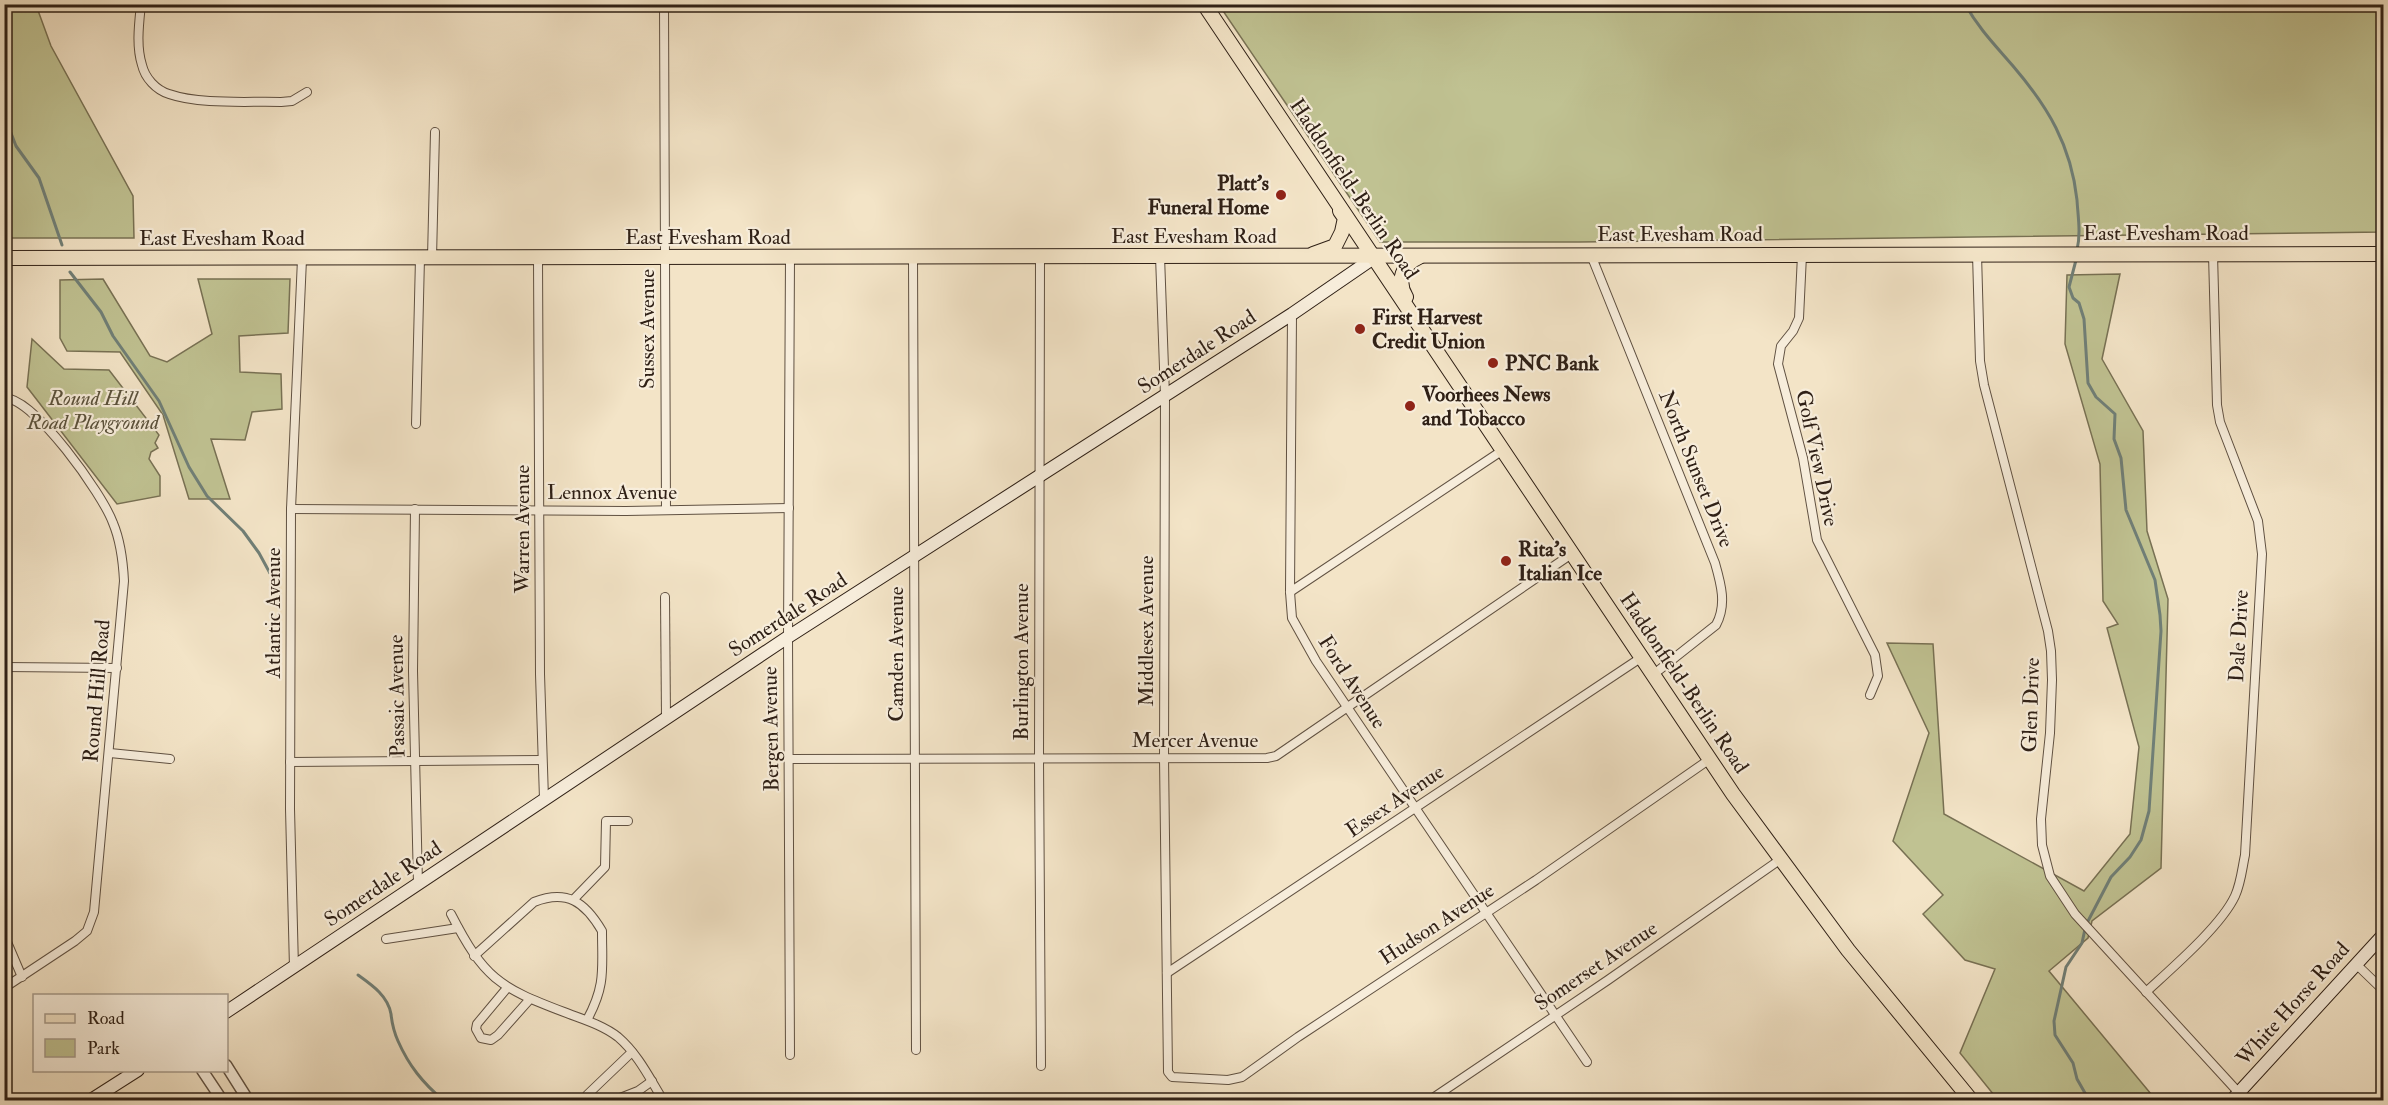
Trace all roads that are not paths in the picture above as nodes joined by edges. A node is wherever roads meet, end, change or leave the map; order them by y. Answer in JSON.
{"nodes":[{"id":1,"x":141,"y":4,"type":"edge"},
{"id":2,"x":459,"y":4,"type":"edge"},
{"id":3,"x":650,"y":4,"type":"edge"},
{"id":4,"x":664,"y":4,"type":"edge"},
{"id":5,"x":1204,"y":4,"type":"edge"},
{"id":6,"x":556,"y":5,"type":"edge"},
{"id":7,"x":307,"y":92,"type":"dead end"},
{"id":8,"x":435,"y":132,"type":"dead end"},
{"id":9,"x":1340,"y":206,"type":"junction"},
{"id":10,"x":1977,"y":254,"type":"junction"},
{"id":11,"x":2213,"y":254,"type":"junction"},
{"id":12,"x":2384,"y":254,"type":"edge"},
{"id":13,"x":1591,"y":255,"type":"junction"},
{"id":14,"x":1802,"y":255,"type":"junction"},
{"id":15,"x":1160,"y":256,"type":"junction"},
{"id":16,"x":664,"y":257,"type":"junction"},
{"id":17,"x":1305,"y":257,"type":"junction"},
{"id":18,"x":1375,"y":257,"type":"junction"},
{"id":19,"x":1419,"y":257,"type":"junction"},
{"id":20,"x":4,"y":258,"type":"edge"},
{"id":21,"x":426,"y":258,"type":"junction"},
{"id":22,"x":790,"y":258,"type":"junction"},
{"id":23,"x":913,"y":258,"type":"junction"},
{"id":24,"x":1040,"y":258,"type":"junction"},
{"id":25,"x":302,"y":259,"type":"junction"},
{"id":26,"x":538,"y":259,"type":"junction"},
{"id":27,"x":1405,"y":302,"type":"junction"},
{"id":28,"x":1292,"y":314,"type":"junction"},
{"id":29,"x":1165,"y":396,"type":"junction"},
{"id":30,"x":4,"y":398,"type":"edge"},
{"id":31,"x":416,"y":424,"type":"dead end"},
{"id":32,"x":1503,"y":450,"type":"junction"},
{"id":33,"x":1040,"y":476,"type":"junction"},
{"id":34,"x":789,"y":508,"type":"junction"},
{"id":35,"x":291,"y":509,"type":"junction"},
{"id":36,"x":415,"y":509,"type":"junction"},
{"id":37,"x":540,"y":509,"type":"junction"},
{"id":38,"x":666,"y":510,"type":"junction"},
{"id":39,"x":1573,"y":553,"type":"junction"},
{"id":40,"x":913,"y":557,"type":"junction"},
{"id":41,"x":1290,"y":592,"type":"junction"},
{"id":42,"x":664,"y":597,"type":"dead end"},
{"id":43,"x":788,"y":637,"type":"junction"},
{"id":44,"x":1642,"y":657,"type":"junction"},
{"id":45,"x":4,"y":667,"type":"edge"},
{"id":46,"x":117,"y":668,"type":"junction"},
{"id":47,"x":1654,"y":674,"type":"junction"},
{"id":48,"x":1870,"y":695,"type":"dead end"},
{"id":49,"x":1347,"y":707,"type":"junction"},
{"id":50,"x":666,"y":718,"type":"junction"},
{"id":51,"x":110,"y":753,"type":"junction"},
{"id":52,"x":1164,"y":758,"type":"junction"},
{"id":53,"x":170,"y":759,"type":"dead end"},
{"id":54,"x":790,"y":759,"type":"junction"},
{"id":55,"x":1039,"y":759,"type":"junction"},
{"id":56,"x":1710,"y":759,"type":"junction"},
{"id":57,"x":415,"y":760,"type":"junction"},
{"id":58,"x":543,"y":760,"type":"junction"},
{"id":59,"x":914,"y":760,"type":"junction"},
{"id":60,"x":290,"y":762,"type":"junction"},
{"id":61,"x":544,"y":800,"type":"junction"},
{"id":62,"x":1416,"y":810,"type":"junction"},
{"id":63,"x":628,"y":821,"type":"dead end"},
{"id":64,"x":1781,"y":859,"type":"junction"},
{"id":65,"x":418,"y":884,"type":"junction"},
{"id":66,"x":574,"y":899,"type":"junction"},
{"id":67,"x":451,"y":914,"type":"dead end"},
{"id":68,"x":1485,"y":914,"type":"junction"},
{"id":69,"x":458,"y":928,"type":"junction"},
{"id":70,"x":2384,"y":934,"type":"edge"},
{"id":71,"x":4,"y":935,"type":"edge"},
{"id":72,"x":386,"y":939,"type":"dead end"},
{"id":73,"x":474,"y":956,"type":"junction"},
{"id":74,"x":2356,"y":964,"type":"junction"},
{"id":75,"x":294,"y":968,"type":"junction"},
{"id":76,"x":1167,"y":973,"type":"junction"},
{"id":77,"x":22,"y":977,"type":"junction"},
{"id":78,"x":4,"y":988,"type":"edge"},
{"id":79,"x":507,"y":988,"type":"junction"},
{"id":80,"x":2384,"y":991,"type":"edge"},
{"id":81,"x":2146,"y":992,"type":"junction"},
{"id":82,"x":530,"y":999,"type":"junction"},
{"id":83,"x":228,"y":1011,"type":"edge"},
{"id":84,"x":1554,"y":1016,"type":"junction"},
{"id":85,"x":587,"y":1020,"type":"junction"},
{"id":86,"x":916,"y":1050,"type":"dead end"},
{"id":87,"x":632,"y":1052,"type":"junction"},
{"id":88,"x":790,"y":1054,"type":"dead end"},
{"id":89,"x":1587,"y":1062,"type":"dead end"},
{"id":90,"x":1041,"y":1066,"type":"dead end"},
{"id":91,"x":228,"y":1068,"type":"edge"},
{"id":92,"x":136,"y":1072,"type":"edge"},
{"id":93,"x":203,"y":1072,"type":"edge"},
{"id":94,"x":1172,"y":1077,"type":"joint"},
{"id":95,"x":652,"y":1081,"type":"junction"},
{"id":96,"x":2235,"y":1097,"type":"edge"},
{"id":97,"x":91,"y":1101,"type":"edge"},
{"id":98,"x":222,"y":1101,"type":"edge"},
{"id":99,"x":248,"y":1101,"type":"edge"},
{"id":100,"x":586,"y":1101,"type":"edge"},
{"id":101,"x":615,"y":1101,"type":"edge"},
{"id":102,"x":663,"y":1101,"type":"edge"},
{"id":103,"x":1430,"y":1101,"type":"edge"},
{"id":104,"x":1971,"y":1101,"type":"edge"}],
"edges":[{"from":1,"to":7,"type":"street"},
{"from":2,"to":6,"type":"street"},
{"from":3,"to":6,"type":"street"},
{"from":4,"to":16,"type":"street","name":"Sussex Avenue"},
{"from":5,"to":9,"type":"main road","name":"Haddonfield-Berlin Road"},
{"from":8,"to":21,"type":"street"},
{"from":9,"to":17,"type":"main road"},
{"from":9,"to":18,"type":"main road","name":"Haddonfield-Berlin Road"},
{"from":10,"to":11,"type":"main road","name":"East Evesham Road"},
{"from":10,"to":14,"type":"main road","name":"East Evesham Road"},
{"from":10,"to":81,"type":"street","name":"Glen Drive"},
{"from":11,"to":12,"type":"main road","name":"East Evesham Road"},
{"from":11,"to":81,"type":"street","name":"Dale Drive"},
{"from":13,"to":14,"type":"main road","name":"East Evesham Road"},
{"from":13,"to":19,"type":"main road","name":"East Evesham Road"},
{"from":13,"to":47,"type":"street","name":"North Sunset Drive"},
{"from":14,"to":48,"type":"street","name":"Golf View Drive"},
{"from":15,"to":17,"type":"main road","name":"East Evesham Road"},
{"from":15,"to":24,"type":"main road","name":"East Evesham Road"},
{"from":15,"to":29,"type":"street","name":"Middlesex Avenue"},
{"from":16,"to":22,"type":"main road","name":"East Evesham Road"},
{"from":16,"to":26,"type":"main road","name":"East Evesham Road"},
{"from":16,"to":38,"type":"street","name":"Sussex Avenue"},
{"from":17,"to":18,"type":"main road","name":"East Evesham Road"},
{"from":18,"to":19,"type":"main road","name":"East Evesham Road"},
{"from":18,"to":27,"type":"main road","name":"Haddonfield-Berlin Road"},
{"from":18,"to":28,"type":"main road","name":"Somerdale Road"},
{"from":19,"to":27,"type":"main road"},
{"from":20,"to":25,"type":"main road","name":"East Evesham Road"},
{"from":21,"to":25,"type":"main road","name":"East Evesham Road"},
{"from":21,"to":26,"type":"main road","name":"East Evesham Road"},
{"from":21,"to":31,"type":"street"},
{"from":22,"to":23,"type":"main road","name":"East Evesham Road"},
{"from":22,"to":34,"type":"street","name":"Bergen Avenue"},
{"from":23,"to":24,"type":"main road","name":"East Evesham Road"},
{"from":23,"to":40,"type":"street","name":"Camden Avenue"},
{"from":24,"to":33,"type":"street","name":"Burlington Avenue"},
{"from":25,"to":35,"type":"street","name":"Atlantic Avenue"},
{"from":26,"to":37,"type":"street","name":"Warren Avenue"},
{"from":27,"to":32,"type":"main road","name":"Haddonfield-Berlin Road"},
{"from":28,"to":29,"type":"main road","name":"Somerdale Road"},
{"from":28,"to":41,"type":"street","name":"Ford Avenue"},
{"from":29,"to":33,"type":"main road","name":"Somerdale Road"},
{"from":29,"to":52,"type":"street","name":"Middlesex Avenue"},
{"from":30,"to":46,"type":"street","name":"Round Hill Road"},
{"from":32,"to":39,"type":"main road","name":"Haddonfield-Berlin Road"},
{"from":32,"to":41,"type":"street"},
{"from":33,"to":40,"type":"main road","name":"Somerdale Road"},
{"from":33,"to":55,"type":"street","name":"Burlington Avenue"},
{"from":34,"to":38,"type":"street","name":"Lennox Avenue"},
{"from":34,"to":43,"type":"street","name":"Bergen Avenue"},
{"from":35,"to":36,"type":"street","name":"Lennox Avenue"},
{"from":35,"to":60,"type":"street","name":"Atlantic Avenue"},
{"from":36,"to":37,"type":"street","name":"Lennox Avenue"},
{"from":36,"to":57,"type":"street","name":"Passaic Avenue"},
{"from":37,"to":38,"type":"street","name":"Lennox Avenue"},
{"from":37,"to":58,"type":"street","name":"Warren Avenue"},
{"from":39,"to":44,"type":"main road","name":"Haddonfield-Berlin Road"},
{"from":39,"to":49,"type":"street","name":"Mercer Avenue"},
{"from":40,"to":43,"type":"main road","name":"Somerdale Road"},
{"from":40,"to":59,"type":"street","name":"Camden Avenue"},
{"from":41,"to":49,"type":"street","name":"Ford Avenue"},
{"from":42,"to":50,"type":"street"},
{"from":43,"to":50,"type":"main road","name":"Somerdale Road"},
{"from":43,"to":54,"type":"street","name":"Bergen Avenue"},
{"from":44,"to":47,"type":"main road","name":"Haddonfield-Berlin Road"},
{"from":44,"to":62,"type":"street","name":"Essex Avenue"},
{"from":45,"to":46,"type":"street"},
{"from":46,"to":51,"type":"street","name":"Round Hill Road"},
{"from":47,"to":56,"type":"main road","name":"Haddonfield-Berlin Road"},
{"from":49,"to":52,"type":"street","name":"Mercer Avenue"},
{"from":49,"to":62,"type":"street","name":"Ford Avenue"},
{"from":50,"to":61,"type":"main road","name":"Somerdale Road"},
{"from":51,"to":53,"type":"street"},
{"from":51,"to":77,"type":"street","name":"Round Hill Road"},
{"from":52,"to":55,"type":"street","name":"Mercer Avenue"},
{"from":52,"to":76,"type":"street","name":"Middlesex Avenue"},
{"from":54,"to":59,"type":"street","name":"Mercer Avenue"},
{"from":54,"to":88,"type":"street","name":"Bergen Avenue"},
{"from":55,"to":59,"type":"street","name":"Mercer Avenue"},
{"from":55,"to":90,"type":"street","name":"Burlington Avenue"},
{"from":56,"to":64,"type":"main road","name":"Haddonfield-Berlin Road"},
{"from":56,"to":68,"type":"street","name":"Hudson Avenue"},
{"from":57,"to":58,"type":"street"},
{"from":57,"to":60,"type":"street"},
{"from":57,"to":65,"type":"street","name":"Passaic Avenue"},
{"from":58,"to":61,"type":"street","name":"Warren Avenue"},
{"from":59,"to":86,"type":"street","name":"Camden Avenue"},
{"from":60,"to":75,"type":"street","name":"Atlantic Avenue"},
{"from":61,"to":65,"type":"main road","name":"Somerdale Road"},
{"from":62,"to":68,"type":"street","name":"Ford Avenue"},
{"from":62,"to":76,"type":"street","name":"Essex Avenue"},
{"from":63,"to":66,"type":"street"},
{"from":64,"to":84,"type":"street","name":"Somerset Avenue"},
{"from":64,"to":104,"type":"main road","name":"Haddonfield-Berlin Road"},
{"from":65,"to":75,"type":"main road","name":"Somerdale Road"},
{"from":66,"to":73,"type":"street"},
{"from":66,"to":85,"type":"street"},
{"from":67,"to":69,"type":"street"},
{"from":68,"to":84,"type":"street","name":"Ford Avenue"},
{"from":68,"to":94,"type":"street","name":"Hudson Avenue"},
{"from":69,"to":72,"type":"street"},
{"from":69,"to":73,"type":"street"},
{"from":70,"to":74,"type":"main road","name":"White Horse Road"},
{"from":71,"to":77,"type":"street"},
{"from":73,"to":79,"type":"street"},
{"from":74,"to":80,"type":"street"},
{"from":74,"to":96,"type":"main road","name":"White Horse Road"},
{"from":75,"to":83,"type":"main road","name":"Somerdale Road"},
{"from":76,"to":94,"type":"street","name":"Middlesex Avenue"},
{"from":77,"to":78,"type":"street","name":"Round Hill Road"},
{"from":79,"to":82,"type":"street"},
{"from":79,"to":82,"type":"street"},
{"from":81,"to":96,"type":"street","name":"Glen Drive"},
{"from":82,"to":85,"type":"street"},
{"from":84,"to":89,"type":"street","name":"Ford Avenue"},
{"from":84,"to":103,"type":"street","name":"Somerset Avenue"},
{"from":85,"to":87,"type":"street"},
{"from":87,"to":95,"type":"street"},
{"from":87,"to":100,"type":"street"},
{"from":91,"to":99,"type":"street"},
{"from":92,"to":97,"type":"main road"},
{"from":93,"to":98,"type":"street"},
{"from":95,"to":101,"type":"street"},
{"from":95,"to":102,"type":"street"}]}
